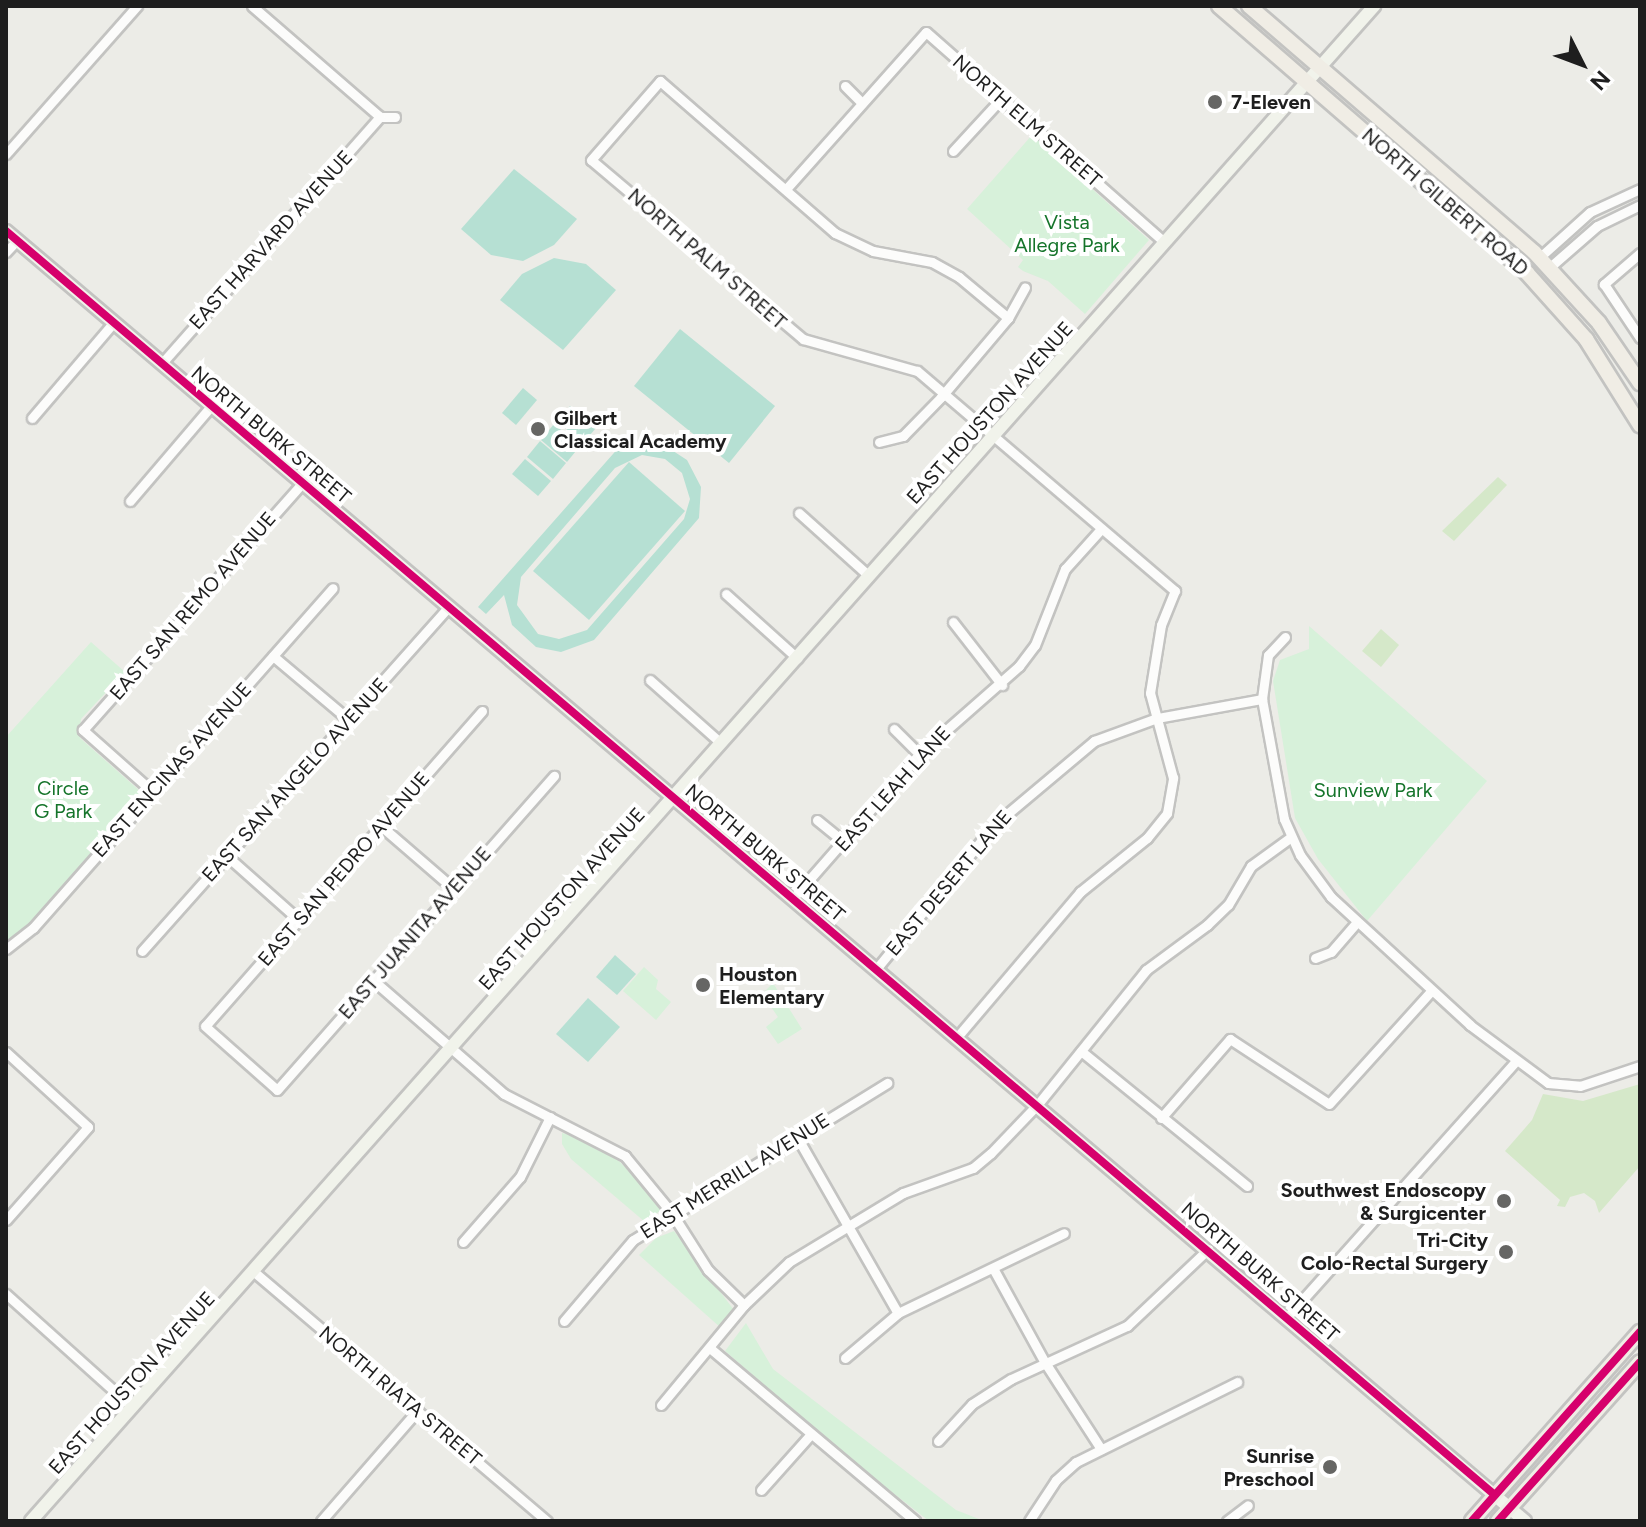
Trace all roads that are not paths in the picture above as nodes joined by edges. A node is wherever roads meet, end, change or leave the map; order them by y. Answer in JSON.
{"nodes":[{"id":1,"x":137,"y":6,"type":"edge"},
{"id":2,"x":252,"y":6,"type":"edge"},
{"id":3,"x":1219,"y":6,"type":"edge"},
{"id":4,"x":1249,"y":6,"type":"edge"},
{"id":5,"x":1374,"y":6,"type":"edge"},
{"id":6,"x":1312,"y":74,"type":"junction"},
{"id":7,"x":845,"y":86,"type":"dead end"},
{"id":8,"x":1001,"y":99,"type":"junction"},
{"id":9,"x":862,"y":103,"type":"junction"},
{"id":10,"x":380,"y":117,"type":"junction"},
{"id":11,"x":395,"y":117,"type":"dead end"},
{"id":12,"x":953,"y":151,"type":"dead end"},
{"id":13,"x":6,"y":154,"type":"edge"},
{"id":14,"x":786,"y":189,"type":"junction"},
{"id":15,"x":1640,"y":189,"type":"edge"},
{"id":16,"x":1640,"y":205,"type":"edge"},
{"id":17,"x":11,"y":235,"type":"edge"},
{"id":18,"x":1164,"y":242,"type":"junction"},
{"id":19,"x":6,"y":252,"type":"edge"},
{"id":20,"x":1640,"y":253,"type":"edge"},
{"id":21,"x":1545,"y":262,"type":"junction"},
{"id":22,"x":1025,"y":287,"type":"dead end"},
{"id":23,"x":1008,"y":318,"type":"junction"},
{"id":24,"x":114,"y":322,"type":"junction"},
{"id":25,"x":1637,"y":323,"type":"edge"},
{"id":26,"x":1640,"y":338,"type":"edge"},
{"id":27,"x":162,"y":363,"type":"junction"},
{"id":28,"x":1640,"y":383,"type":"edge"},
{"id":29,"x":944,"y":393,"type":"junction"},
{"id":30,"x":211,"y":406,"type":"junction"},
{"id":31,"x":32,"y":418,"type":"dead end"},
{"id":32,"x":1640,"y":425,"type":"edge"},
{"id":33,"x":992,"y":434,"type":"junction"},
{"id":34,"x":879,"y":442,"type":"dead end"},
{"id":35,"x":302,"y":483,"type":"junction"},
{"id":36,"x":130,"y":501,"type":"dead end"},
{"id":37,"x":799,"y":513,"type":"dead end"},
{"id":38,"x":1101,"y":529,"type":"junction"},
{"id":39,"x":867,"y":574,"type":"junction"},
{"id":40,"x":333,"y":588,"type":"dead end"},
{"id":41,"x":726,"y":594,"type":"dead end"},
{"id":42,"x":448,"y":607,"type":"junction"},
{"id":43,"x":953,"y":622,"type":"dead end"},
{"id":44,"x":1285,"y":637,"type":"dead end"},
{"id":45,"x":273,"y":656,"type":"junction"},
{"id":46,"x":797,"y":658,"type":"junction"},
{"id":47,"x":650,"y":680,"type":"dead end"},
{"id":48,"x":1002,"y":685,"type":"junction"},
{"id":49,"x":1262,"y":699,"type":"junction"},
{"id":50,"x":482,"y":711,"type":"dead end"},
{"id":51,"x":1157,"y":718,"type":"junction"},
{"id":52,"x":349,"y":720,"type":"junction"},
{"id":53,"x":894,"y":729,"type":"dead end"},
{"id":54,"x":721,"y":743,"type":"junction"},
{"id":55,"x":919,"y":754,"type":"junction"},
{"id":56,"x":554,"y":776,"type":"dead end"},
{"id":57,"x":153,"y":792,"type":"junction"},
{"id":58,"x":673,"y":798,"type":"junction"},
{"id":59,"x":817,"y":820,"type":"dead end"},
{"id":60,"x":381,"y":826,"type":"junction"},
{"id":61,"x":1291,"y":837,"type":"junction"},
{"id":62,"x":845,"y":843,"type":"junction"},
{"id":63,"x":228,"y":857,"type":"junction"},
{"id":64,"x":454,"y":889,"type":"junction"},
{"id":65,"x":794,"y":897,"type":"junction"},
{"id":66,"x":299,"y":920,"type":"junction"},
{"id":67,"x":1356,"y":923,"type":"junction"},
{"id":68,"x":6,"y":949,"type":"edge"},
{"id":69,"x":142,"y":951,"type":"dead end"},
{"id":70,"x":1315,"y":958,"type":"dead end"},
{"id":71,"x":877,"y":968,"type":"junction"},
{"id":72,"x":374,"y":981,"type":"junction"},
{"id":73,"x":1431,"y":991,"type":"junction"},
{"id":74,"x":958,"y":1036,"type":"junction"},
{"id":75,"x":451,"y":1048,"type":"junction"},
{"id":76,"x":1081,"y":1051,"type":"junction"},
{"id":77,"x":6,"y":1052,"type":"edge"},
{"id":78,"x":1514,"y":1063,"type":"junction"},
{"id":79,"x":1640,"y":1066,"type":"edge"},
{"id":80,"x":887,"y":1083,"type":"dead end"},
{"id":81,"x":277,"y":1090,"type":"joint"},
{"id":82,"x":1038,"y":1104,"type":"junction"},
{"id":83,"x":550,"y":1117,"type":"junction"},
{"id":84,"x":1161,"y":1118,"type":"junction"},
{"id":85,"x":797,"y":1137,"type":"junction"},
{"id":86,"x":1247,"y":1186,"type":"dead end"},
{"id":87,"x":671,"y":1212,"type":"junction"},
{"id":88,"x":6,"y":1220,"type":"edge"},
{"id":89,"x":850,"y":1225,"type":"junction"},
{"id":90,"x":1064,"y":1233,"type":"dead end"},
{"id":91,"x":463,"y":1242,"type":"dead end"},
{"id":92,"x":1208,"y":1248,"type":"junction"},
{"id":93,"x":994,"y":1270,"type":"junction"},
{"id":94,"x":253,"y":1271,"type":"junction"},
{"id":95,"x":6,"y":1294,"type":"edge"},
{"id":96,"x":744,"y":1305,"type":"junction"},
{"id":97,"x":898,"y":1313,"type":"junction"},
{"id":98,"x":1288,"y":1316,"type":"junction"},
{"id":99,"x":564,"y":1321,"type":"dead end"},
{"id":100,"x":1640,"y":1332,"type":"edge"},
{"id":101,"x":711,"y":1349,"type":"junction"},
{"id":102,"x":845,"y":1358,"type":"dead end"},
{"id":103,"x":1044,"y":1361,"type":"junction"},
{"id":104,"x":1640,"y":1362,"type":"edge"},
{"id":105,"x":1237,"y":1382,"type":"dead end"},
{"id":106,"x":661,"y":1405,"type":"dead end"},
{"id":107,"x":132,"y":1407,"type":"junction"},
{"id":108,"x":418,"y":1410,"type":"junction"},
{"id":109,"x":811,"y":1434,"type":"junction"},
{"id":110,"x":938,"y":1441,"type":"dead end"},
{"id":111,"x":1101,"y":1449,"type":"junction"},
{"id":112,"x":761,"y":1490,"type":"dead end"},
{"id":113,"x":1503,"y":1501,"type":"junction"},
{"id":114,"x":1248,"y":1505,"type":"dead end"},
{"id":115,"x":902,"y":1518,"type":"edge"},
{"id":116,"x":31,"y":1521,"type":"edge"},
{"id":117,"x":321,"y":1521,"type":"edge"},
{"id":118,"x":547,"y":1521,"type":"edge"},
{"id":119,"x":915,"y":1521,"type":"edge"},
{"id":120,"x":1029,"y":1521,"type":"edge"},
{"id":121,"x":1227,"y":1521,"type":"edge"},
{"id":122,"x":1472,"y":1521,"type":"edge"},
{"id":123,"x":1498,"y":1521,"type":"edge"},
{"id":124,"x":1525,"y":1521,"type":"edge"}],
"edges":[{"from":1,"to":13,"type":"street"},
{"from":2,"to":10,"type":"street"},
{"from":3,"to":6,"type":"main road","name":"NORTH GILBERT ROAD"},
{"from":4,"to":6,"type":"main road","name":"NORTH GILBERT ROAD"},
{"from":5,"to":6,"type":"street","name":"EAST HOUSTON AVENUE"},
{"from":6,"to":18,"type":"street","name":"EAST HOUSTON AVENUE"},
{"from":6,"to":21,"type":"main road","name":"NORTH GILBERT ROAD"},
{"from":6,"to":32,"type":"main road","name":"NORTH GILBERT ROAD"},
{"from":7,"to":9,"type":"street"},
{"from":8,"to":9,"type":"street","name":"NORTH ELM STREET"},
{"from":8,"to":12,"type":"street"},
{"from":8,"to":18,"type":"street","name":"NORTH ELM STREET"},
{"from":9,"to":14,"type":"street"},
{"from":10,"to":11,"type":"street"},
{"from":10,"to":27,"type":"street","name":"EAST HARVARD AVENUE"},
{"from":14,"to":23,"type":"street"},
{"from":14,"to":29,"type":"street","name":"NORTH PALM STREET"},
{"from":15,"to":21,"type":"street"},
{"from":16,"to":21,"type":"street"},
{"from":17,"to":19,"type":"street"},
{"from":17,"to":24,"type":"street","name":"NORTH BURK STREET"},
{"from":18,"to":33,"type":"street","name":"EAST HOUSTON AVENUE"},
{"from":20,"to":25,"type":"street"},
{"from":21,"to":28,"type":"main road","name":"NORTH GILBERT ROAD"},
{"from":22,"to":23,"type":"street"},
{"from":23,"to":29,"type":"street"},
{"from":24,"to":27,"type":"street","name":"NORTH BURK STREET"},
{"from":24,"to":31,"type":"street"},
{"from":25,"to":26,"type":"street"},
{"from":27,"to":30,"type":"street","name":"NORTH BURK STREET"},
{"from":29,"to":33,"type":"street","name":"NORTH PALM STREET"},
{"from":29,"to":34,"type":"street"},
{"from":30,"to":35,"type":"street","name":"NORTH BURK STREET"},
{"from":30,"to":36,"type":"street"},
{"from":33,"to":38,"type":"street","name":"NORTH PALM STREET"},
{"from":33,"to":39,"type":"street","name":"EAST HOUSTON AVENUE"},
{"from":35,"to":42,"type":"street","name":"NORTH BURK STREET"},
{"from":35,"to":57,"type":"street","name":"EAST SAN REMO AVENUE"},
{"from":37,"to":39,"type":"street"},
{"from":38,"to":48,"type":"street","name":"EAST LEAH LANE"},
{"from":38,"to":51,"type":"street","name":"NORTH PALM STREET"},
{"from":39,"to":46,"type":"street","name":"EAST HOUSTON AVENUE"},
{"from":40,"to":45,"type":"street","name":"EAST ENCINAS AVENUE"},
{"from":41,"to":46,"type":"street"},
{"from":42,"to":52,"type":"street","name":"EAST SAN ANGELO AVENUE"},
{"from":42,"to":58,"type":"street","name":"NORTH BURK STREET"},
{"from":43,"to":48,"type":"street"},
{"from":44,"to":49,"type":"street"},
{"from":45,"to":52,"type":"street"},
{"from":45,"to":57,"type":"street","name":"EAST ENCINAS AVENUE"},
{"from":46,"to":54,"type":"street","name":"EAST HOUSTON AVENUE"},
{"from":47,"to":54,"type":"street"},
{"from":48,"to":55,"type":"street","name":"EAST LEAH LANE"},
{"from":49,"to":51,"type":"street","name":"EAST DESERT LANE"},
{"from":49,"to":61,"type":"street"},
{"from":50,"to":60,"type":"street","name":"EAST SAN PEDRO AVENUE"},
{"from":51,"to":71,"type":"street","name":"EAST DESERT LANE"},
{"from":51,"to":74,"type":"street"},
{"from":52,"to":63,"type":"street","name":"EAST SAN ANGELO AVENUE"},
{"from":53,"to":55,"type":"street"},
{"from":54,"to":58,"type":"street","name":"EAST HOUSTON AVENUE"},
{"from":55,"to":62,"type":"street","name":"EAST LEAH LANE"},
{"from":56,"to":64,"type":"street","name":"EAST JUANITA AVENUE"},
{"from":57,"to":68,"type":"street","name":"EAST ENCINAS AVENUE"},
{"from":58,"to":65,"type":"street","name":"NORTH BURK STREET"},
{"from":58,"to":75,"type":"street","name":"EAST HOUSTON AVENUE"},
{"from":59,"to":62,"type":"street"},
{"from":60,"to":64,"type":"street"},
{"from":60,"to":66,"type":"street","name":"EAST SAN PEDRO AVENUE"},
{"from":61,"to":67,"type":"street"},
{"from":61,"to":76,"type":"street"},
{"from":62,"to":65,"type":"street","name":"EAST LEAH LANE"},
{"from":63,"to":66,"type":"street"},
{"from":63,"to":69,"type":"street","name":"EAST SAN ANGELO AVENUE"},
{"from":64,"to":72,"type":"street","name":"EAST JUANITA AVENUE"},
{"from":65,"to":71,"type":"street","name":"NORTH BURK STREET"},
{"from":66,"to":81,"type":"street","name":"EAST SAN PEDRO AVENUE"},
{"from":67,"to":70,"type":"street"},
{"from":67,"to":73,"type":"street"},
{"from":71,"to":74,"type":"street","name":"NORTH BURK STREET"},
{"from":72,"to":75,"type":"street"},
{"from":72,"to":81,"type":"street","name":"EAST JUANITA AVENUE"},
{"from":73,"to":78,"type":"street"},
{"from":73,"to":84,"type":"street"},
{"from":74,"to":82,"type":"street","name":"NORTH BURK STREET"},
{"from":75,"to":83,"type":"street"},
{"from":75,"to":94,"type":"street","name":"EAST HOUSTON AVENUE"},
{"from":76,"to":82,"type":"street"},
{"from":76,"to":84,"type":"street"},
{"from":77,"to":88,"type":"street"},
{"from":78,"to":79,"type":"street"},
{"from":78,"to":98,"type":"street"},
{"from":80,"to":85,"type":"street","name":"EAST MERRILL AVENUE"},
{"from":82,"to":89,"type":"street"},
{"from":82,"to":92,"type":"street","name":"NORTH BURK STREET"},
{"from":83,"to":87,"type":"street"},
{"from":83,"to":91,"type":"street"},
{"from":84,"to":86,"type":"street"},
{"from":85,"to":87,"type":"street","name":"EAST MERRILL AVENUE"},
{"from":85,"to":89,"type":"street"},
{"from":87,"to":96,"type":"street"},
{"from":87,"to":99,"type":"street","name":"EAST MERRILL AVENUE"},
{"from":89,"to":96,"type":"street"},
{"from":89,"to":97,"type":"street"},
{"from":90,"to":93,"type":"street"},
{"from":92,"to":98,"type":"street","name":"NORTH BURK STREET"},
{"from":92,"to":103,"type":"street"},
{"from":93,"to":97,"type":"street"},
{"from":93,"to":103,"type":"street"},
{"from":94,"to":107,"type":"street","name":"EAST HOUSTON AVENUE"},
{"from":94,"to":108,"type":"street","name":"NORTH RIATA STREET"},
{"from":95,"to":107,"type":"street"},
{"from":96,"to":101,"type":"street"},
{"from":97,"to":102,"type":"street"},
{"from":98,"to":113,"type":"street","name":"NORTH BURK STREET"},
{"from":100,"to":113,"type":"main road"},
{"from":101,"to":106,"type":"street"},
{"from":101,"to":109,"type":"street"},
{"from":103,"to":110,"type":"street"},
{"from":103,"to":111,"type":"street"},
{"from":104,"to":113,"type":"main road"},
{"from":105,"to":111,"type":"street"},
{"from":107,"to":116,"type":"street","name":"EAST HOUSTON AVENUE"},
{"from":108,"to":117,"type":"street"},
{"from":108,"to":118,"type":"street","name":"NORTH RIATA STREET"},
{"from":109,"to":112,"type":"street"},
{"from":109,"to":115,"type":"street"},
{"from":111,"to":120,"type":"street"},
{"from":113,"to":122,"type":"main road"},
{"from":113,"to":123,"type":"main road"},
{"from":113,"to":124,"type":"street","name":"NORTH BURK STREET"},
{"from":114,"to":121,"type":"street"},
{"from":115,"to":119,"type":"street"}]}
